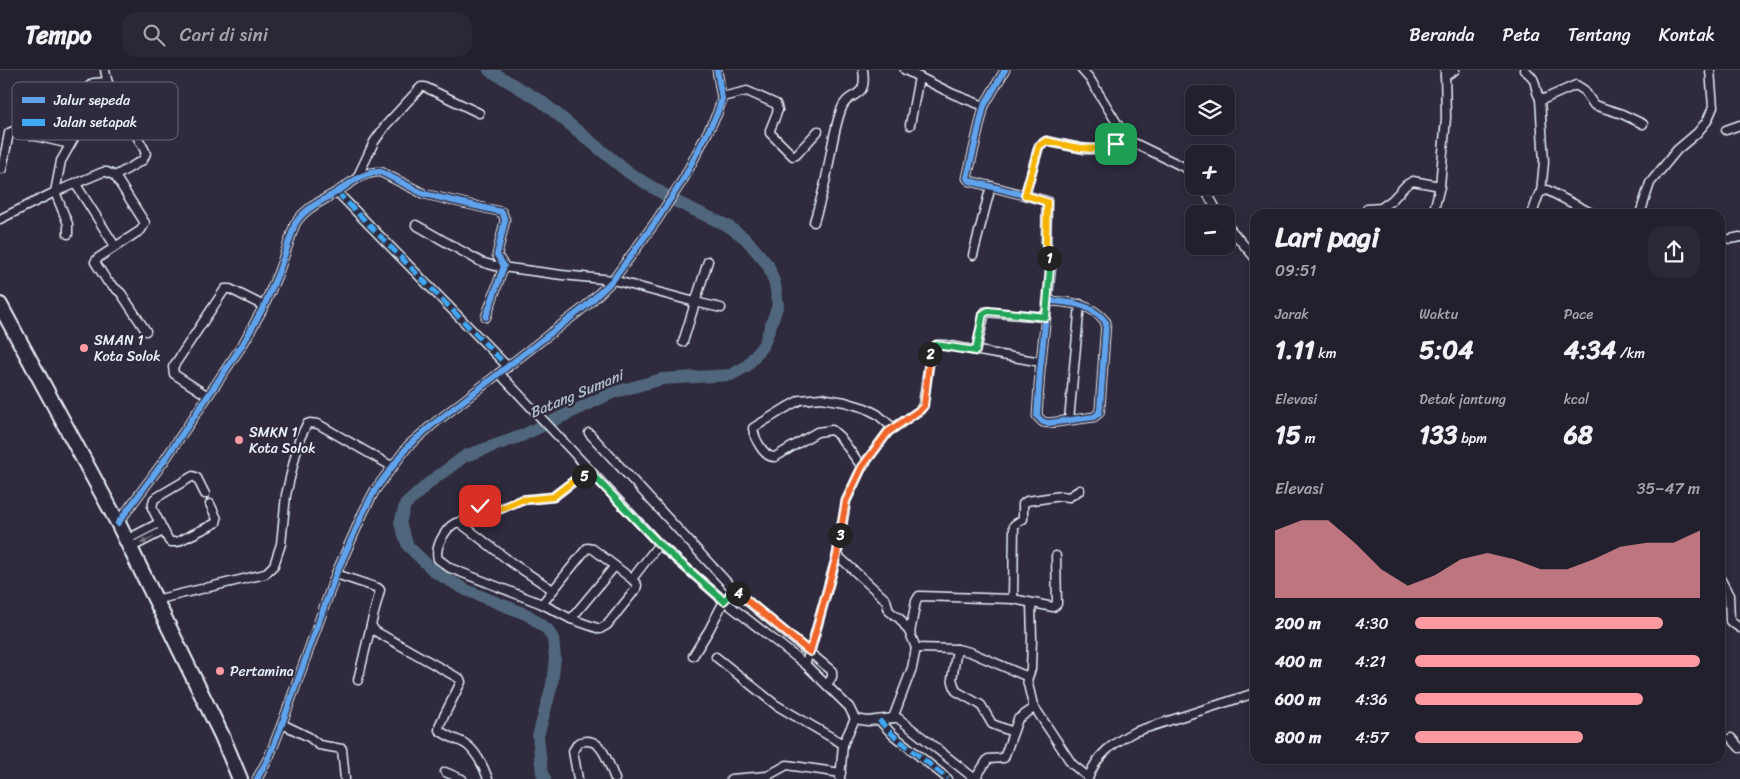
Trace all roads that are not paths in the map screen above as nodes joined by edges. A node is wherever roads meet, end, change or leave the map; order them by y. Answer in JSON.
{"nodes":[{"id":1,"x":105,"y":70,"type":"edge"},
{"id":2,"x":718,"y":70,"type":"edge"},
{"id":3,"x":863,"y":70,"type":"edge"},
{"id":4,"x":905,"y":70,"type":"edge"},
{"id":5,"x":1006,"y":70,"type":"edge"},
{"id":6,"x":1082,"y":70,"type":"edge"},
{"id":7,"x":1455,"y":70,"type":"edge"},
{"id":8,"x":1524,"y":70,"type":"edge"},
{"id":9,"x":1710,"y":70,"type":"edge"},
{"id":10,"x":1445,"y":73,"type":"edge"},
{"id":11,"x":920,"y":77,"type":"junction"},
{"id":12,"x":107,"y":82,"type":"edge"},
{"id":13,"x":722,"y":97,"type":"junction"},
{"id":14,"x":1540,"y":99,"type":"junction"},
{"id":15,"x":984,"y":106,"type":"junction"},
{"id":16,"x":479,"y":113,"type":"dead end"},
{"id":17,"x":1643,"y":124,"type":"dead end"},
{"id":18,"x":910,"y":125,"type":"dead end"},
{"id":19,"x":1740,"y":125,"type":"edge"},
{"id":20,"x":1726,"y":130,"type":"dead end"},
{"id":21,"x":12,"y":132,"type":"edge"},
{"id":22,"x":818,"y":132,"type":"dead end"},
{"id":23,"x":1126,"y":138,"type":"junction"},
{"id":24,"x":52,"y":140,"type":"edge"},
{"id":25,"x":73,"y":140,"type":"edge"},
{"id":26,"x":138,"y":140,"type":"edge"},
{"id":27,"x":70,"y":144,"type":"junction"},
{"id":28,"x":1185,"y":168,"type":"edge"},
{"id":29,"x":2,"y":169,"type":"dead end"},
{"id":30,"x":115,"y":176,"type":"junction"},
{"id":31,"x":357,"y":178,"type":"junction"},
{"id":32,"x":75,"y":183,"type":"junction"},
{"id":33,"x":991,"y":186,"type":"junction"},
{"id":34,"x":1440,"y":186,"type":"junction"},
{"id":35,"x":55,"y":192,"type":"junction"},
{"id":36,"x":336,"y":192,"type":"junction"},
{"id":37,"x":1541,"y":192,"type":"junction"},
{"id":38,"x":1025,"y":195,"type":"junction"},
{"id":39,"x":1367,"y":209,"type":"dead end"},
{"id":40,"x":1434,"y":209,"type":"edge"},
{"id":41,"x":1534,"y":209,"type":"edge"},
{"id":42,"x":1583,"y":209,"type":"edge"},
{"id":43,"x":1642,"y":209,"type":"edge"},
{"id":44,"x":0,"y":219,"type":"edge"},
{"id":45,"x":814,"y":222,"type":"dead end"},
{"id":46,"x":416,"y":225,"type":"dead end"},
{"id":47,"x":68,"y":234,"type":"dead end"},
{"id":48,"x":1235,"y":235,"type":"edge"},
{"id":49,"x":1740,"y":237,"type":"edge"},
{"id":50,"x":1730,"y":239,"type":"dead end"},
{"id":51,"x":115,"y":246,"type":"junction"},
{"id":52,"x":1250,"y":252,"type":"edge"},
{"id":53,"x":973,"y":255,"type":"dead end"},
{"id":54,"x":708,"y":261,"type":"dead end"},
{"id":55,"x":504,"y":266,"type":"junction"},
{"id":56,"x":613,"y":280,"type":"junction"},
{"id":57,"x":1048,"y":300,"type":"junction"},
{"id":58,"x":695,"y":302,"type":"junction"},
{"id":59,"x":1080,"y":304,"type":"junction"},
{"id":60,"x":0,"y":305,"type":"edge"},
{"id":61,"x":264,"y":306,"type":"junction"},
{"id":62,"x":721,"y":308,"type":"dead end"},
{"id":63,"x":486,"y":317,"type":"dead end"},
{"id":64,"x":1046,"y":317,"type":"junction"},
{"id":65,"x":146,"y":331,"type":"dead end"},
{"id":66,"x":683,"y":342,"type":"dead end"},
{"id":67,"x":976,"y":351,"type":"junction"},
{"id":68,"x":1041,"y":362,"type":"junction"},
{"id":69,"x":508,"y":367,"type":"junction"},
{"id":70,"x":499,"y":374,"type":"junction"},
{"id":71,"x":208,"y":396,"type":"junction"},
{"id":72,"x":1069,"y":420,"type":"junction"},
{"id":73,"x":892,"y":428,"type":"junction"},
{"id":74,"x":589,"y":434,"type":"dead end"},
{"id":75,"x":393,"y":467,"type":"junction"},
{"id":76,"x":862,"y":467,"type":"junction"},
{"id":77,"x":592,"y":474,"type":"junction"},
{"id":78,"x":1080,"y":490,"type":"dead end"},
{"id":79,"x":205,"y":494,"type":"dead end"},
{"id":80,"x":210,"y":504,"type":"dead end"},
{"id":81,"x":118,"y":523,"type":"junction"},
{"id":82,"x":159,"y":523,"type":"junction"},
{"id":83,"x":462,"y":523,"type":"junction"},
{"id":84,"x":163,"y":531,"type":"junction"},
{"id":85,"x":128,"y":544,"type":"junction"},
{"id":86,"x":659,"y":544,"type":"junction"},
{"id":87,"x":837,"y":555,"type":"junction"},
{"id":88,"x":1056,"y":556,"type":"dead end"},
{"id":89,"x":615,"y":566,"type":"junction"},
{"id":90,"x":336,"y":574,"type":"junction"},
{"id":91,"x":632,"y":580,"type":"junction"},
{"id":92,"x":1725,"y":587,"type":"edge"},
{"id":93,"x":553,"y":590,"type":"junction"},
{"id":94,"x":734,"y":590,"type":"junction"},
{"id":95,"x":155,"y":600,"type":"junction"},
{"id":96,"x":1013,"y":600,"type":"junction"},
{"id":97,"x":724,"y":601,"type":"junction"},
{"id":98,"x":1031,"y":603,"type":"junction"},
{"id":99,"x":542,"y":604,"type":"junction"},
{"id":100,"x":570,"y":619,"type":"junction"},
{"id":101,"x":371,"y":625,"type":"junction"},
{"id":102,"x":1740,"y":628,"type":"edge"},
{"id":103,"x":910,"y":632,"type":"junction"},
{"id":104,"x":916,"y":648,"type":"junction"},
{"id":105,"x":957,"y":649,"type":"junction"},
{"id":106,"x":810,"y":652,"type":"junction"},
{"id":107,"x":693,"y":656,"type":"dead end"},
{"id":108,"x":716,"y":656,"type":"dead end"},
{"id":109,"x":805,"y":664,"type":"junction"},
{"id":110,"x":1028,"y":677,"type":"junction"},
{"id":111,"x":358,"y":680,"type":"dead end"},
{"id":112,"x":827,"y":685,"type":"junction"},
{"id":113,"x":1250,"y":695,"type":"edge"},
{"id":114,"x":1034,"y":708,"type":"junction"},
{"id":115,"x":893,"y":718,"type":"junction"},
{"id":116,"x":855,"y":719,"type":"junction"},
{"id":117,"x":879,"y":720,"type":"junction"},
{"id":118,"x":282,"y":724,"type":"junction"},
{"id":119,"x":1013,"y":732,"type":"junction"},
{"id":120,"x":1731,"y":738,"type":"dead end"},
{"id":121,"x":843,"y":744,"type":"junction"},
{"id":122,"x":1740,"y":748,"type":"edge"},
{"id":123,"x":445,"y":772,"type":"dead end"},
{"id":124,"x":841,"y":776,"type":"edge"},
{"id":125,"x":1088,"y":778,"type":"edge"},
{"id":126,"x":240,"y":779,"type":"edge"},
{"id":127,"x":257,"y":779,"type":"edge"},
{"id":128,"x":345,"y":779,"type":"edge"},
{"id":129,"x":462,"y":779,"type":"edge"},
{"id":130,"x":488,"y":779,"type":"edge"},
{"id":131,"x":578,"y":779,"type":"edge"},
{"id":132,"x":615,"y":779,"type":"edge"},
{"id":133,"x":731,"y":779,"type":"edge"},
{"id":134,"x":948,"y":779,"type":"edge"},
{"id":135,"x":975,"y":779,"type":"edge"}],
"edges":[{"from":1,"to":12,"type":"street"},
{"from":2,"to":13,"type":"street"},
{"from":3,"to":45,"type":"street"},
{"from":4,"to":11,"type":"street"},
{"from":5,"to":15,"type":"street"},
{"from":6,"to":23,"type":"street"},
{"from":7,"to":10,"type":"street"},
{"from":8,"to":14,"type":"street"},
{"from":9,"to":43,"type":"street"},
{"from":10,"to":34,"type":"street"},
{"from":11,"to":15,"type":"street"},
{"from":11,"to":18,"type":"street"},
{"from":13,"to":22,"type":"street"},
{"from":13,"to":56,"type":"street"},
{"from":14,"to":17,"type":"street"},
{"from":14,"to":37,"type":"street"},
{"from":15,"to":33,"type":"street"},
{"from":16,"to":31,"type":"street"},
{"from":19,"to":20,"type":"street"},
{"from":21,"to":29,"type":"street"},
{"from":23,"to":28,"type":"street"},
{"from":23,"to":38,"type":"street"},
{"from":24,"to":27,"type":"street"},
{"from":25,"to":27,"type":"street"},
{"from":26,"to":30,"type":"street"},
{"from":27,"to":35,"type":"street"},
{"from":30,"to":32,"type":"street"},
{"from":30,"to":51,"type":"street"},
{"from":31,"to":36,"type":"street"},
{"from":31,"to":55,"type":"street"},
{"from":32,"to":35,"type":"street"},
{"from":32,"to":51,"type":"street"},
{"from":33,"to":38,"type":"street"},
{"from":33,"to":53,"type":"street"},
{"from":34,"to":39,"type":"street"},
{"from":34,"to":40,"type":"street"},
{"from":35,"to":44,"type":"street"},
{"from":35,"to":47,"type":"street"},
{"from":36,"to":61,"type":"street"},
{"from":36,"to":69,"type":"street"},
{"from":37,"to":41,"type":"street"},
{"from":37,"to":42,"type":"street"},
{"from":38,"to":57,"type":"street"},
{"from":46,"to":55,"type":"street"},
{"from":48,"to":52,"type":"street"},
{"from":49,"to":50,"type":"street"},
{"from":51,"to":65,"type":"street"},
{"from":54,"to":58,"type":"street"},
{"from":55,"to":56,"type":"street"},
{"from":55,"to":63,"type":"street"},
{"from":56,"to":58,"type":"street"},
{"from":56,"to":69,"type":"street"},
{"from":57,"to":59,"type":"street"},
{"from":57,"to":64,"type":"street"},
{"from":58,"to":62,"type":"street"},
{"from":58,"to":66,"type":"street"},
{"from":59,"to":72,"type":"street"},
{"from":59,"to":72,"type":"street"},
{"from":60,"to":81,"type":"highway"},
{"from":61,"to":71,"type":"street"},
{"from":61,"to":71,"type":"street"},
{"from":64,"to":67,"type":"street"},
{"from":64,"to":68,"type":"street"},
{"from":67,"to":68,"type":"street"},
{"from":67,"to":73,"type":"street"},
{"from":68,"to":72,"type":"street"},
{"from":69,"to":70,"type":"street"},
{"from":70,"to":75,"type":"street"},
{"from":70,"to":77,"type":"street"},
{"from":71,"to":81,"type":"street"},
{"from":73,"to":76,"type":"street"},
{"from":73,"to":76,"type":"street"},
{"from":74,"to":94,"type":"street"},
{"from":75,"to":90,"type":"street"},
{"from":75,"to":95,"type":"street"},
{"from":76,"to":87,"type":"street"},
{"from":77,"to":83,"type":"street"},
{"from":77,"to":86,"type":"street"},
{"from":78,"to":96,"type":"street"},
{"from":79,"to":82,"type":"street"},
{"from":80,"to":84,"type":"street"},
{"from":81,"to":85,"type":"highway"},
{"from":82,"to":84,"type":"street"},
{"from":82,"to":85,"type":"street"},
{"from":83,"to":93,"type":"street"},
{"from":83,"to":99,"type":"street"},
{"from":84,"to":85,"type":"street","one_way":true},
{"from":85,"to":95,"type":"highway"},
{"from":86,"to":91,"type":"street"},
{"from":86,"to":97,"type":"street"},
{"from":87,"to":103,"type":"street"},
{"from":87,"to":106,"type":"street"},
{"from":88,"to":98,"type":"street"},
{"from":89,"to":91,"type":"street"},
{"from":89,"to":93,"type":"street"},
{"from":89,"to":100,"type":"street"},
{"from":90,"to":101,"type":"street"},
{"from":90,"to":118,"type":"street"},
{"from":91,"to":100,"type":"street"},
{"from":92,"to":102,"type":"street"},
{"from":93,"to":99,"type":"street"},
{"from":94,"to":97,"type":"street"},
{"from":94,"to":106,"type":"street"},
{"from":95,"to":126,"type":"highway"},
{"from":96,"to":98,"type":"street"},
{"from":96,"to":103,"type":"street"},
{"from":97,"to":107,"type":"street"},
{"from":97,"to":109,"type":"street"},
{"from":98,"to":110,"type":"street"},
{"from":99,"to":100,"type":"street"},
{"from":101,"to":111,"type":"street"},
{"from":101,"to":130,"type":"street"},
{"from":103,"to":104,"type":"street"},
{"from":104,"to":105,"type":"street"},
{"from":104,"to":115,"type":"street"},
{"from":105,"to":110,"type":"street"},
{"from":105,"to":119,"type":"street"},
{"from":106,"to":109,"type":"street"},
{"from":106,"to":112,"type":"street"},
{"from":108,"to":121,"type":"street"},
{"from":109,"to":112,"type":"street"},
{"from":110,"to":114,"type":"street"},
{"from":112,"to":116,"type":"street"},
{"from":113,"to":125,"type":"street"},
{"from":114,"to":119,"type":"street"},
{"from":114,"to":125,"type":"street"},
{"from":115,"to":117,"type":"street"},
{"from":115,"to":135,"type":"street"},
{"from":116,"to":117,"type":"street"},
{"from":116,"to":121,"type":"street"},
{"from":117,"to":134,"type":"street"},
{"from":118,"to":127,"type":"street"},
{"from":118,"to":128,"type":"street"},
{"from":119,"to":135,"type":"street"},
{"from":120,"to":122,"type":"street"},
{"from":121,"to":124,"type":"street"},
{"from":123,"to":129,"type":"street"},
{"from":124,"to":133,"type":"street"},
{"from":131,"to":132,"type":"street"}]}
